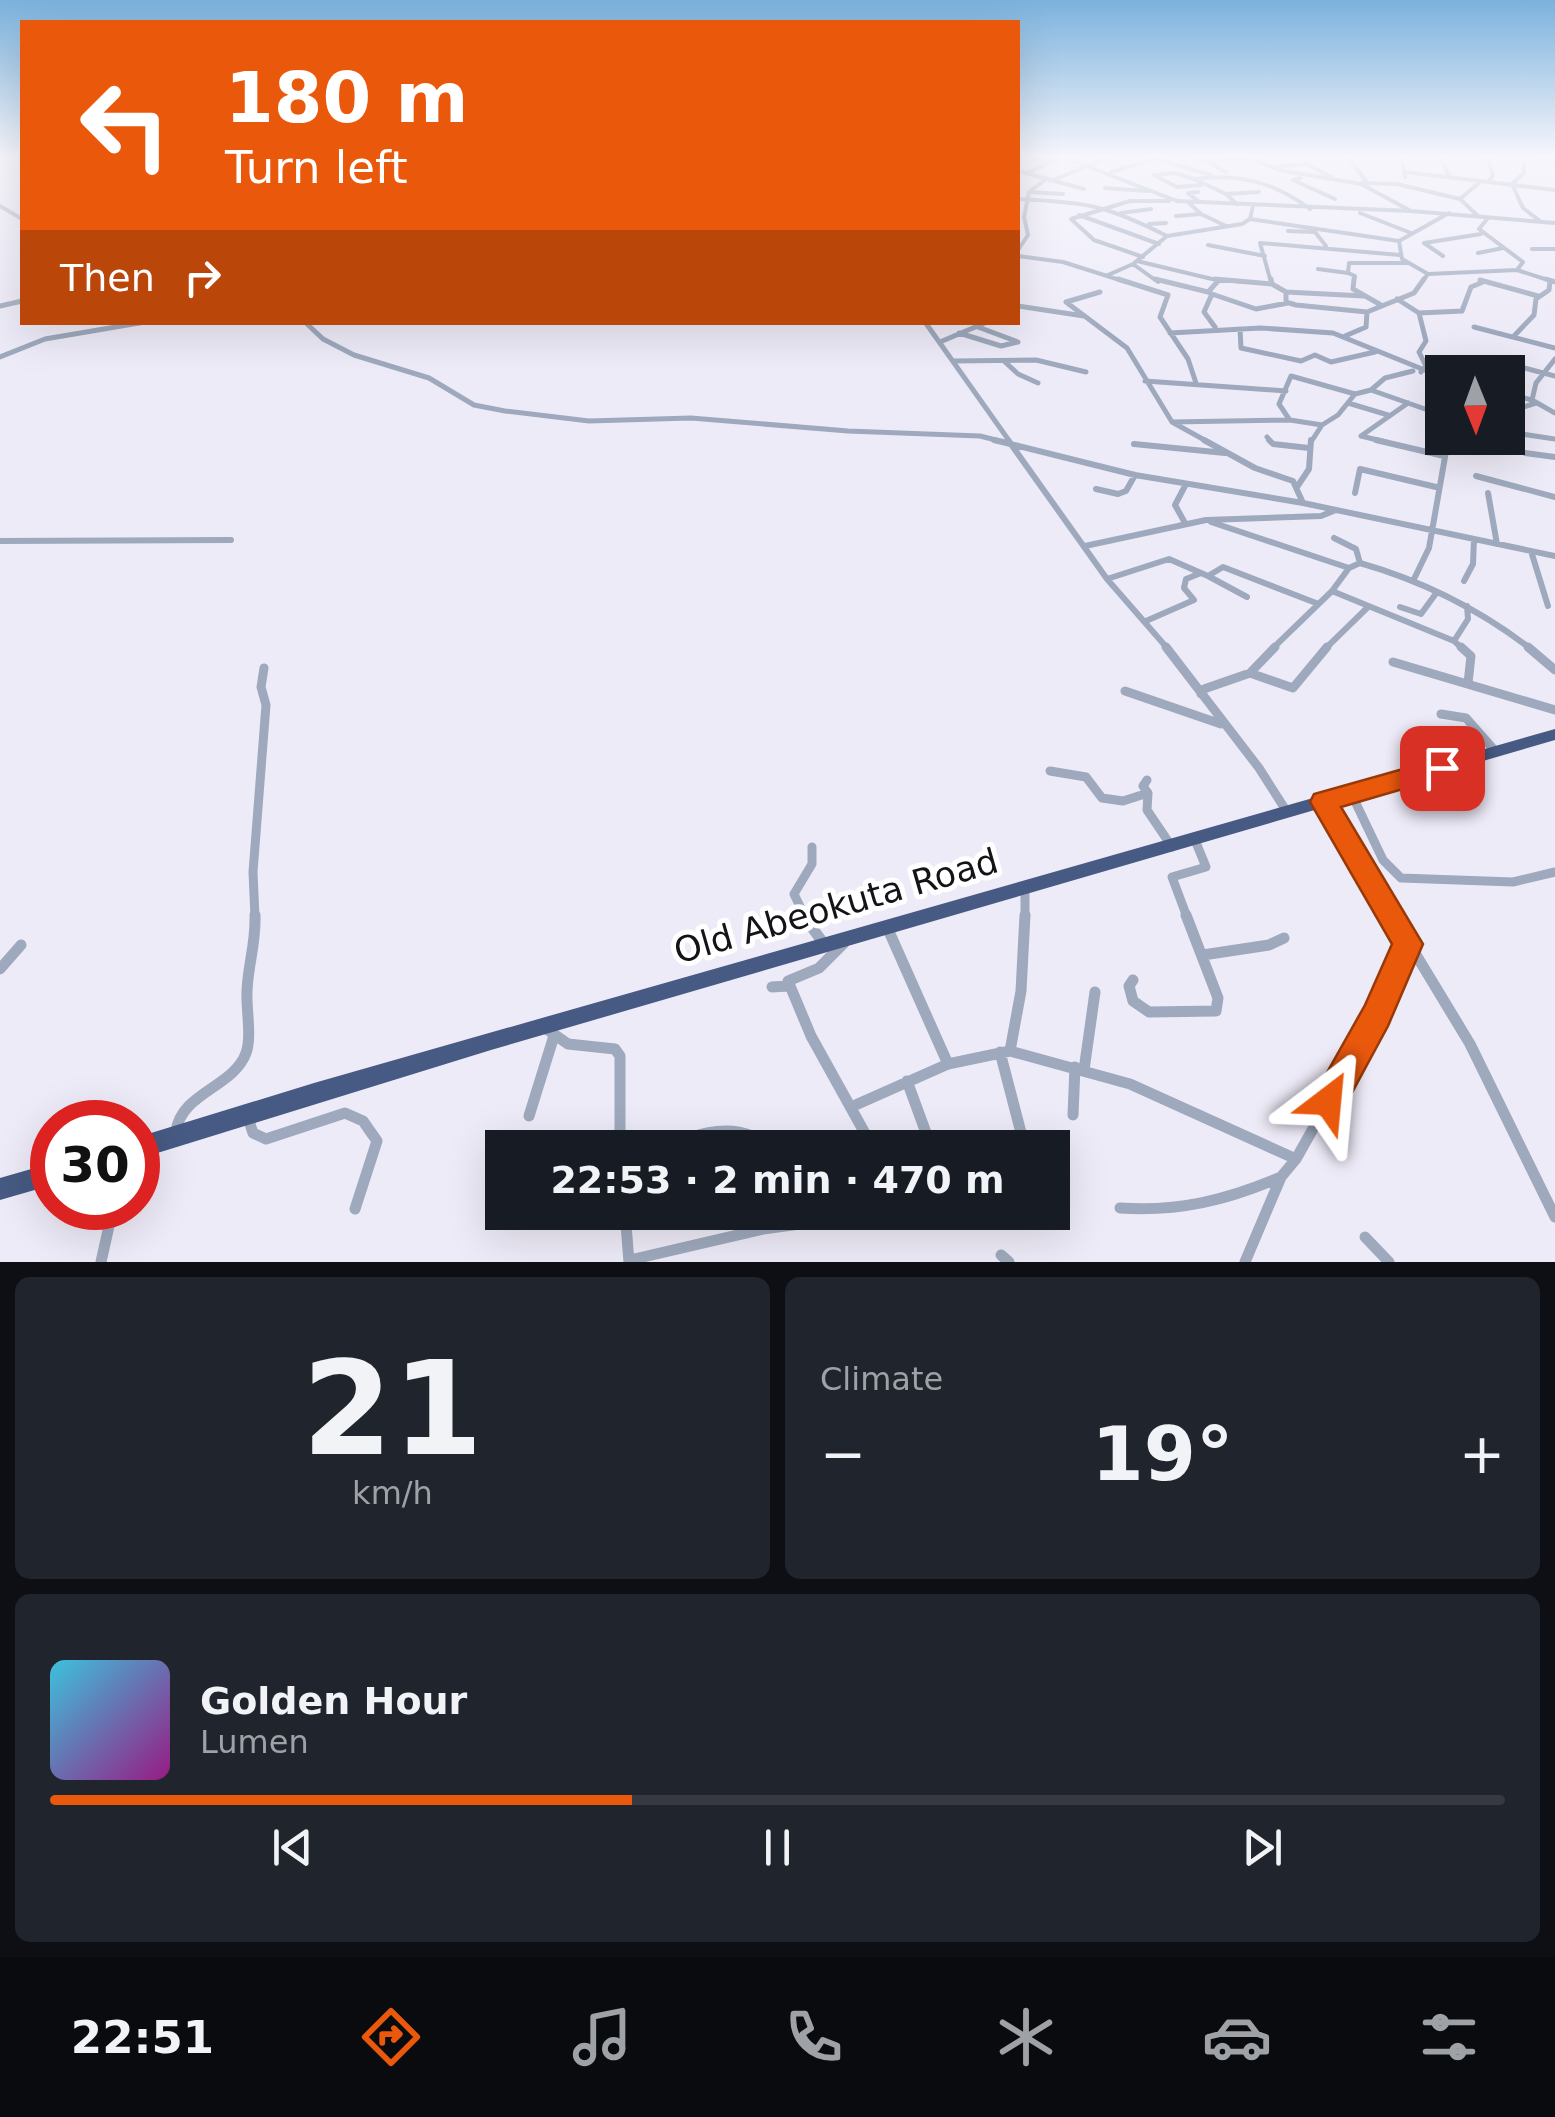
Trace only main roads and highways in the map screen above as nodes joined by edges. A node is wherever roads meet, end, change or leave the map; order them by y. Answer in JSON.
{"nodes":[{"id":1,"x":1555,"y":734,"type":"edge"},
{"id":2,"x":160,"y":1141,"type":"edge"},
{"id":3,"x":30,"y":1180,"type":"edge"},
{"id":4,"x":0,"y":1189,"type":"edge"}],
"edges":[{"from":1,"to":2,"type":"highway","name":"Old Abeokuta Road"},
{"from":3,"to":4,"type":"highway"}]}
